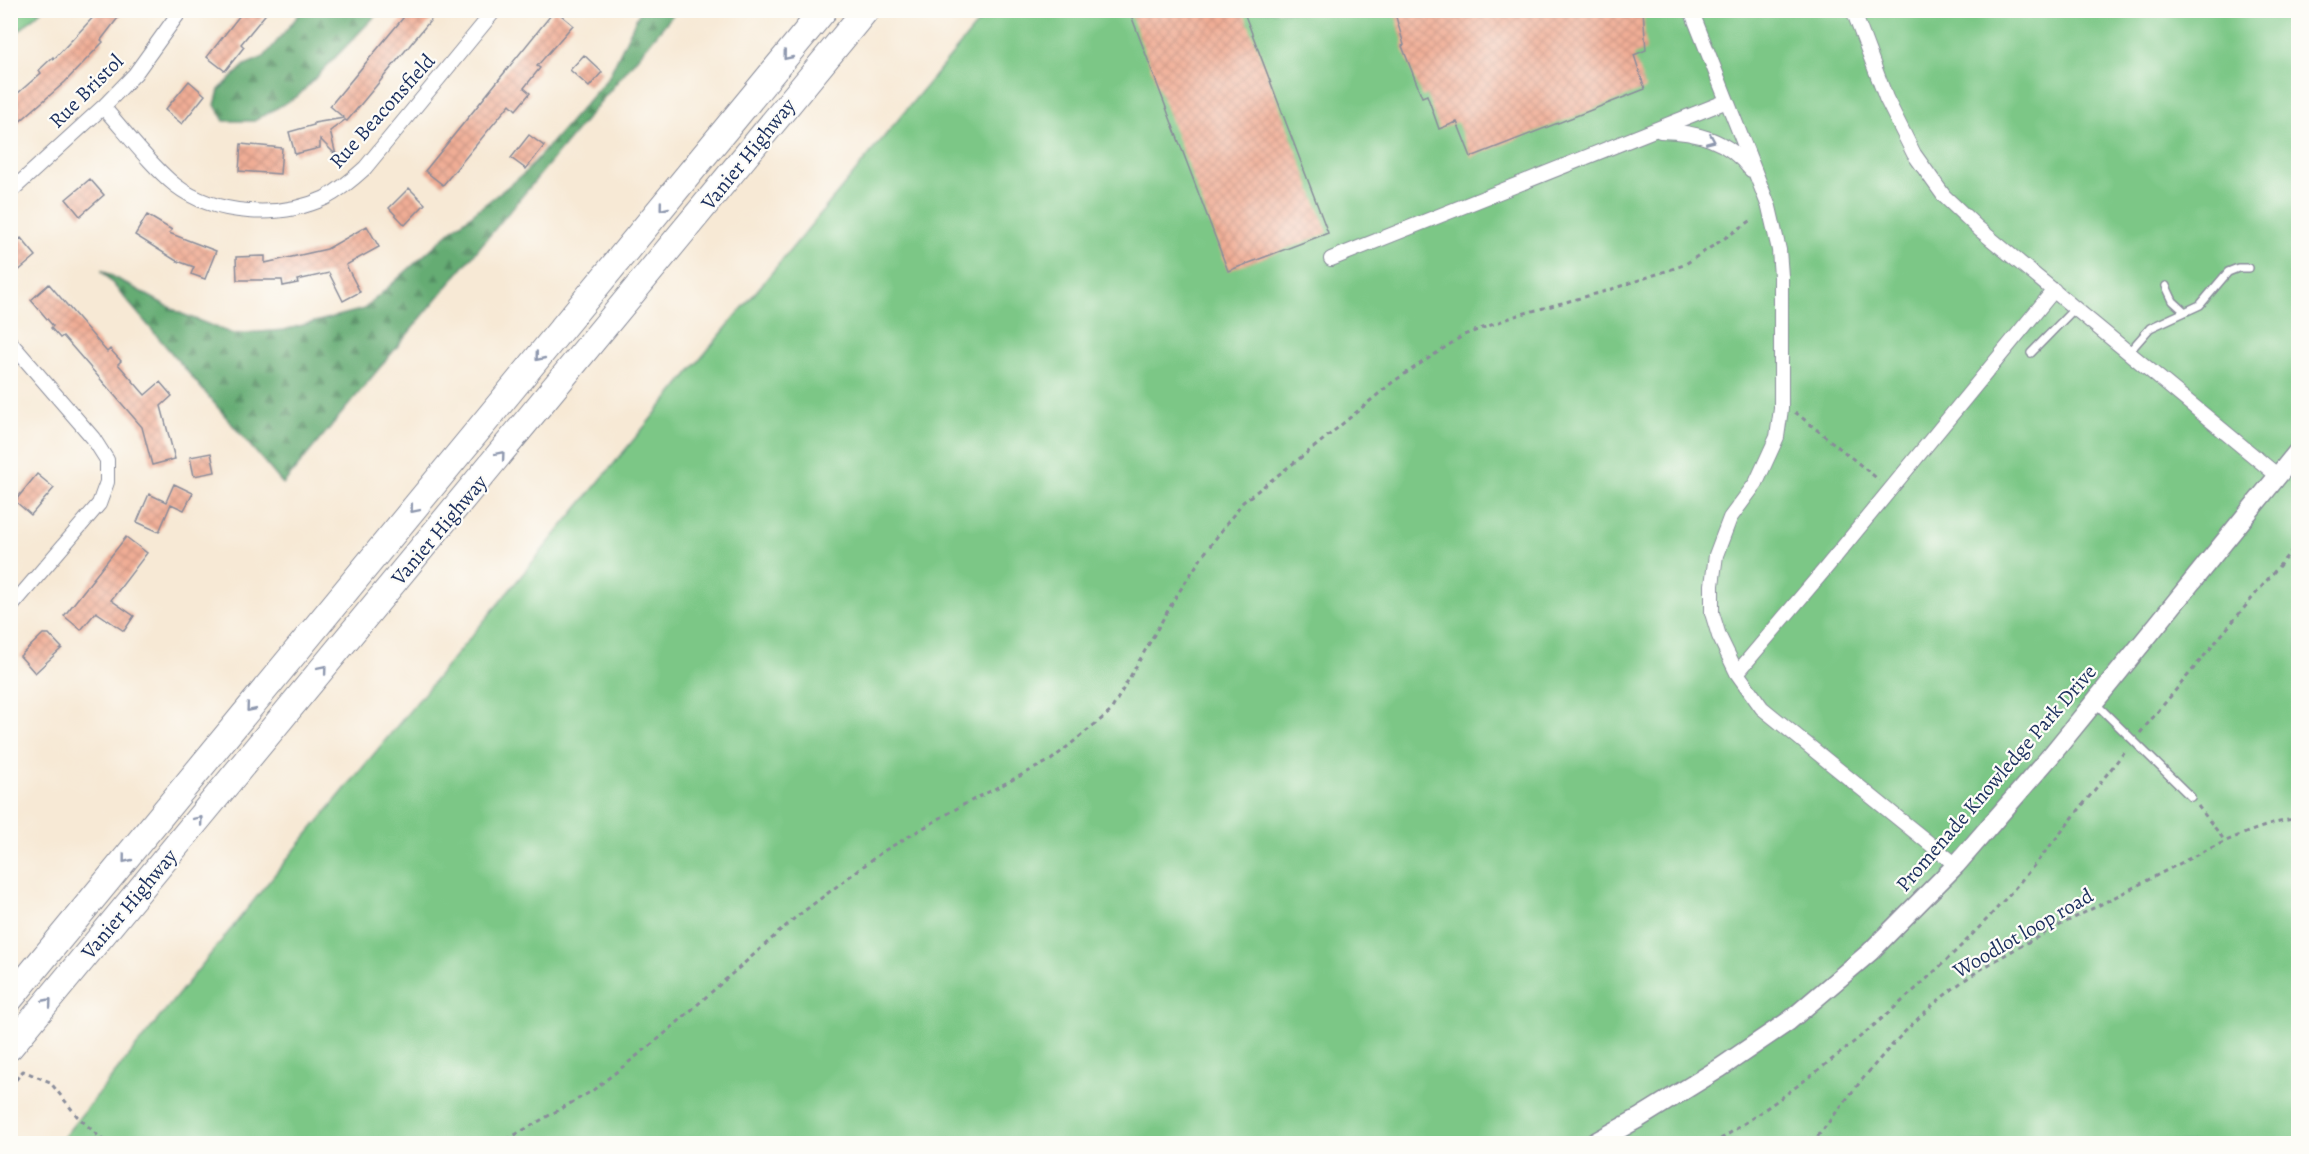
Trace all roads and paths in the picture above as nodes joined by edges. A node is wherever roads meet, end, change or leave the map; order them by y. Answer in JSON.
{"nodes":[{"id":1,"x":181,"y":10,"type":"edge"},
{"id":2,"x":495,"y":10,"type":"edge"},
{"id":3,"x":824,"y":10,"type":"edge"},
{"id":4,"x":866,"y":10,"type":"edge"},
{"id":5,"x":1691,"y":10,"type":"edge"},
{"id":6,"x":1853,"y":10,"type":"edge"},
{"id":7,"x":1727,"y":101,"type":"junction"},
{"id":8,"x":103,"y":107,"type":"junction"},
{"id":9,"x":1654,"y":130,"type":"junction"},
{"id":10,"x":1760,"y":182,"type":"junction"},
{"id":11,"x":10,"y":192,"type":"edge"},
{"id":12,"x":1752,"y":220,"type":"dead end"},
{"id":13,"x":1331,"y":259,"type":"dead end"},
{"id":14,"x":2248,"y":268,"type":"dead end"},
{"id":15,"x":2166,"y":286,"type":"dead end"},
{"id":16,"x":2054,"y":290,"type":"junction"},
{"id":17,"x":2076,"y":307,"type":"junction"},
{"id":18,"x":2184,"y":311,"type":"junction"},
{"id":19,"x":10,"y":342,"type":"edge"},
{"id":20,"x":2129,"y":352,"type":"junction"},
{"id":21,"x":2031,"y":353,"type":"dead end"},
{"id":22,"x":1781,"y":409,"type":"junction"},
{"id":23,"x":2298,"y":451,"type":"edge"},
{"id":24,"x":2278,"y":476,"type":"junction"},
{"id":25,"x":1880,"y":481,"type":"dead end"},
{"id":26,"x":2298,"y":543,"type":"edge"},
{"id":27,"x":10,"y":608,"type":"edge"},
{"id":28,"x":1737,"y":673,"type":"junction"},
{"id":29,"x":2093,"y":702,"type":"junction"},
{"id":30,"x":2134,"y":741,"type":"junction"},
{"id":31,"x":2191,"y":797,"type":"joint"},
{"id":32,"x":2298,"y":818,"type":"edge"},
{"id":33,"x":2224,"y":840,"type":"junction"},
{"id":34,"x":1956,"y":865,"type":"junction"},
{"id":35,"x":10,"y":999,"type":"edge"},
{"id":36,"x":10,"y":1047,"type":"edge"},
{"id":37,"x":10,"y":1087,"type":"edge"},
{"id":38,"x":107,"y":1143,"type":"edge"},
{"id":39,"x":499,"y":1143,"type":"edge"},
{"id":40,"x":1592,"y":1143,"type":"edge"},
{"id":41,"x":1713,"y":1143,"type":"edge"},
{"id":42,"x":1812,"y":1143,"type":"edge"}],
"edges":[{"from":1,"to":8,"type":"street","name":"Rue Bristol"},
{"from":2,"to":8,"type":"street","name":"Rue Beaconsfield"},
{"from":3,"to":35,"type":"highway","name":"Vanier Highway","one_way":true},
{"from":36,"to":4,"type":"highway","name":"Vanier Highway","one_way":true},
{"from":5,"to":7,"type":"street"},
{"from":6,"to":16,"type":"street"},
{"from":7,"to":9,"type":"street"},
{"from":7,"to":10,"type":"street"},
{"from":8,"to":11,"type":"street","name":"Rue Bristol"},
{"from":9,"to":10,"type":"street","one_way":true},
{"from":9,"to":13,"type":"street"},
{"from":10,"to":22,"type":"street"},
{"from":12,"to":39,"type":"path"},
{"from":14,"to":18,"type":"lane"},
{"from":15,"to":18,"type":"lane"},
{"from":16,"to":17,"type":"street"},
{"from":16,"to":28,"type":"street"},
{"from":17,"to":20,"type":"street"},
{"from":17,"to":21,"type":"lane"},
{"from":18,"to":20,"type":"lane"},
{"from":19,"to":27,"type":"street"},
{"from":20,"to":24,"type":"street"},
{"from":22,"to":25,"type":"path"},
{"from":22,"to":28,"type":"street"},
{"from":23,"to":24,"type":"street","name":"Promenade Knowledge Park Drive"},
{"from":24,"to":29,"type":"street","name":"Promenade Knowledge Park Drive"},
{"from":26,"to":30,"type":"path"},
{"from":28,"to":34,"type":"street"},
{"from":29,"to":30,"type":"lane"},
{"from":29,"to":34,"type":"street","name":"Promenade Knowledge Park Drive"},
{"from":30,"to":31,"type":"lane"},
{"from":30,"to":41,"type":"path"},
{"from":31,"to":33,"type":"path"},
{"from":32,"to":33,"type":"path","name":"Woodlot loop road"},
{"from":33,"to":42,"type":"path","name":"Woodlot loop road"},
{"from":34,"to":40,"type":"street","name":"Promenade Knowledge Park Drive"},
{"from":37,"to":38,"type":"path"}]}
